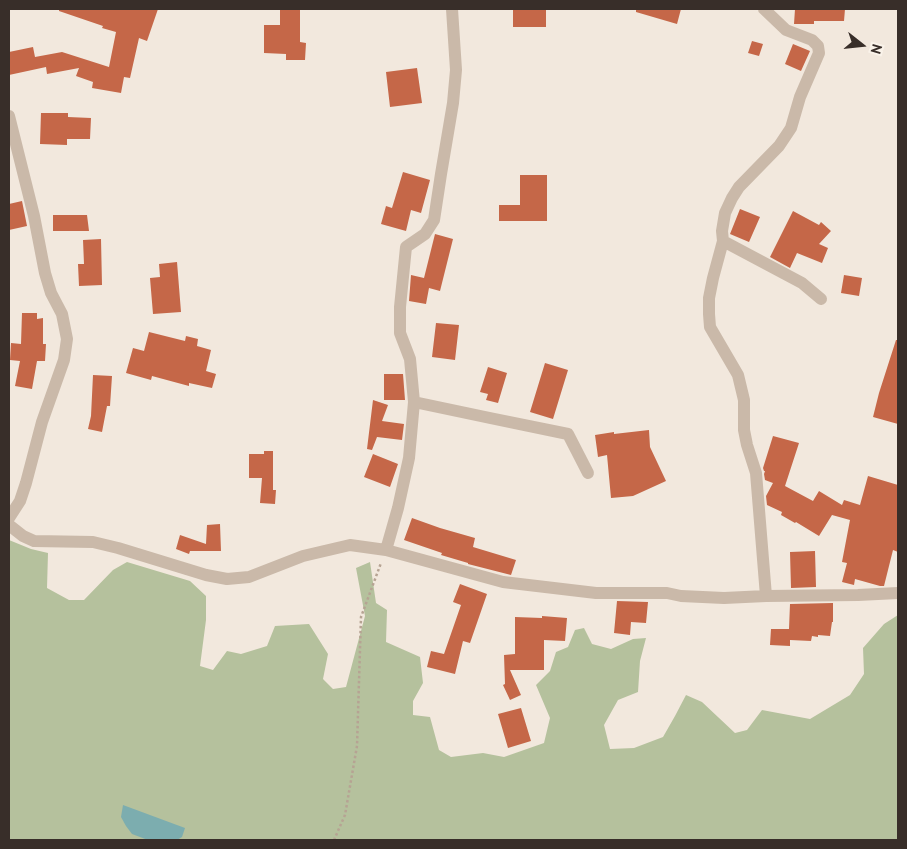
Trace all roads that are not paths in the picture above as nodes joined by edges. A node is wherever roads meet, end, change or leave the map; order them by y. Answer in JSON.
{"nodes":[{"id":1,"x":452,"y":9,"type":"edge"},
{"id":2,"x":764,"y":9,"type":"edge"},
{"id":3,"x":9,"y":116,"type":"edge"},
{"id":4,"x":723,"y":241,"type":"junction"},
{"id":5,"x":821,"y":299,"type":"dead end"},
{"id":6,"x":414,"y":402,"type":"junction"},
{"id":7,"x":588,"y":473,"type":"dead end"},
{"id":8,"x":9,"y":518,"type":"edge"},
{"id":9,"x":9,"y":525,"type":"edge"},
{"id":10,"x":386,"y":550,"type":"junction"},
{"id":11,"x":898,"y":593,"type":"edge"},
{"id":12,"x":766,"y":596,"type":"junction"}],
"edges":[{"from":1,"to":6,"type":"street"},
{"from":2,"to":4,"type":"street"},
{"from":3,"to":8,"type":"street"},
{"from":4,"to":5,"type":"street"},
{"from":4,"to":12,"type":"street"},
{"from":6,"to":7,"type":"street"},
{"from":6,"to":10,"type":"street"},
{"from":9,"to":10,"type":"street"},
{"from":10,"to":12,"type":"street"},
{"from":11,"to":12,"type":"street"}]}
